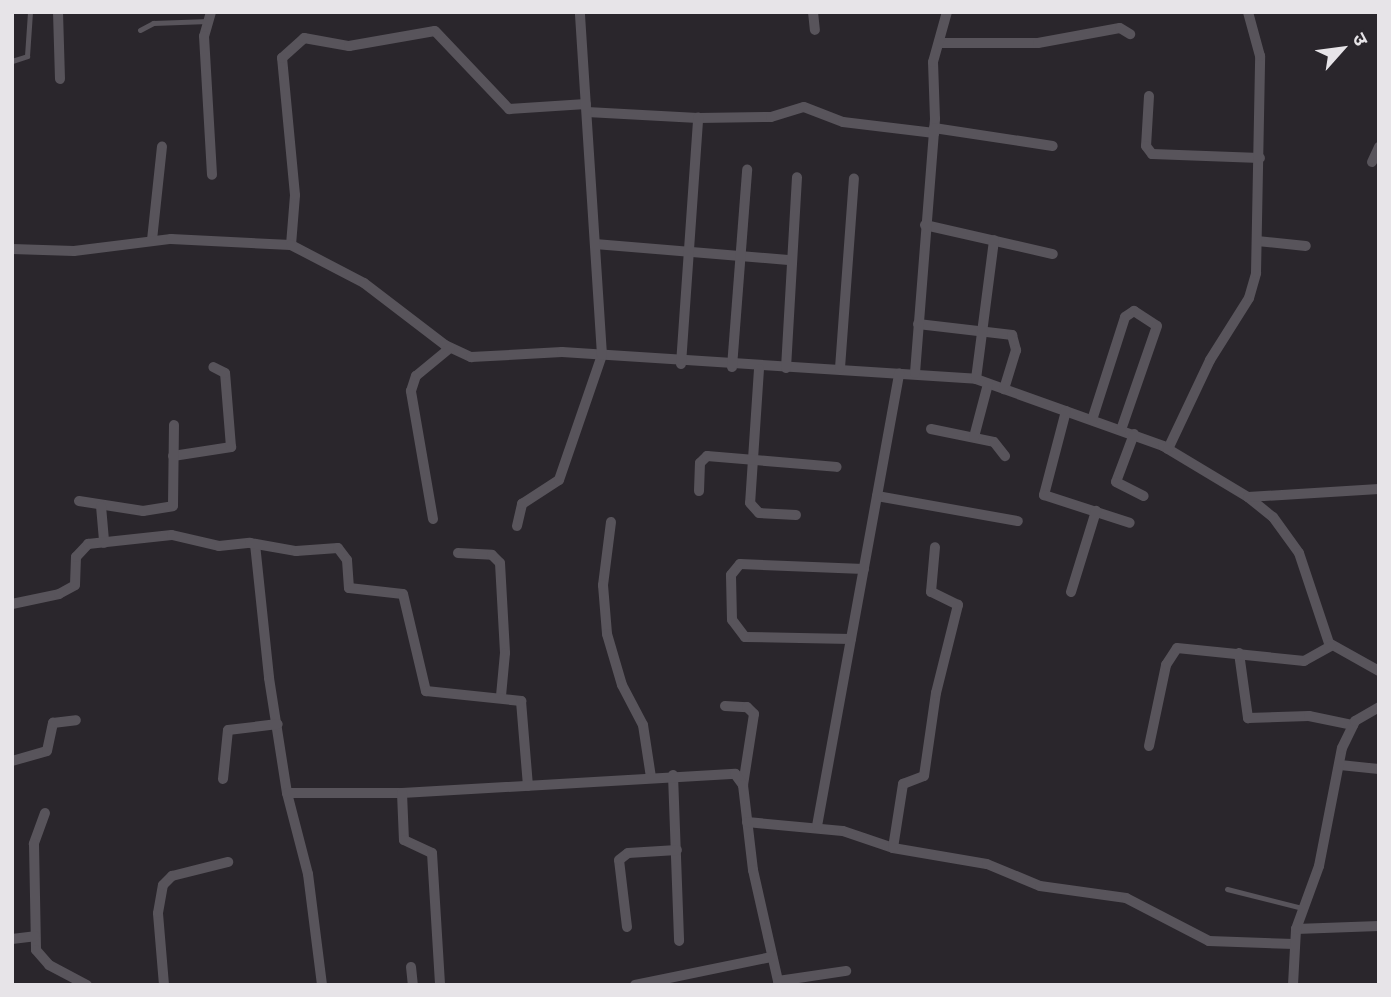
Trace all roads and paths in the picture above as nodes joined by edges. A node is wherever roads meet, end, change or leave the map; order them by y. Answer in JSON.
{"nodes":[{"id":1,"x":30,"y":12,"type":"edge"},
{"id":2,"x":58,"y":12,"type":"edge"},
{"id":3,"x":580,"y":12,"type":"edge"},
{"id":4,"x":813,"y":12,"type":"edge"},
{"id":5,"x":947,"y":12,"type":"edge"},
{"id":6,"x":1248,"y":12,"type":"edge"},
{"id":7,"x":209,"y":16,"type":"edge"},
{"id":8,"x":140,"y":30,"type":"dead end"},
{"id":9,"x":815,"y":30,"type":"dead end"},
{"id":10,"x":1130,"y":34,"type":"dead end"},
{"id":11,"x":941,"y":43,"type":"junction"},
{"id":12,"x":12,"y":61,"type":"edge"},
{"id":13,"x":60,"y":79,"type":"dead end"},
{"id":14,"x":1149,"y":96,"type":"dead end"},
{"id":15,"x":587,"y":108,"type":"junction"},
{"id":16,"x":698,"y":118,"type":"junction"},
{"id":17,"x":934,"y":131,"type":"junction"},
{"id":18,"x":1053,"y":146,"type":"dead end"},
{"id":19,"x":162,"y":147,"type":"dead end"},
{"id":20,"x":1379,"y":147,"type":"edge"},
{"id":21,"x":1260,"y":158,"type":"junction"},
{"id":22,"x":1372,"y":162,"type":"dead end"},
{"id":23,"x":747,"y":170,"type":"dead end"},
{"id":24,"x":212,"y":175,"type":"dead end"},
{"id":25,"x":797,"y":177,"type":"dead end"},
{"id":26,"x":854,"y":179,"type":"dead end"},
{"id":27,"x":925,"y":225,"type":"junction"},
{"id":28,"x":152,"y":240,"type":"junction"},
{"id":29,"x":994,"y":240,"type":"junction"},
{"id":30,"x":1257,"y":241,"type":"junction"},
{"id":31,"x":595,"y":244,"type":"junction"},
{"id":32,"x":291,"y":245,"type":"junction"},
{"id":33,"x":1306,"y":246,"type":"dead end"},
{"id":34,"x":12,"y":249,"type":"edge"},
{"id":35,"x":687,"y":251,"type":"junction"},
{"id":36,"x":1053,"y":254,"type":"dead end"},
{"id":37,"x":739,"y":256,"type":"junction"},
{"id":38,"x":791,"y":260,"type":"junction"},
{"id":39,"x":918,"y":324,"type":"junction"},
{"id":40,"x":982,"y":328,"type":"junction"},
{"id":41,"x":450,"y":348,"type":"junction"},
{"id":42,"x":602,"y":355,"type":"junction"},
{"id":43,"x":681,"y":364,"type":"junction"},
{"id":44,"x":213,"y":367,"type":"dead end"},
{"id":45,"x":732,"y":367,"type":"junction"},
{"id":46,"x":786,"y":368,"type":"junction"},
{"id":47,"x":840,"y":368,"type":"junction"},
{"id":48,"x":759,"y":369,"type":"junction"},
{"id":49,"x":899,"y":373,"type":"junction"},
{"id":50,"x":915,"y":373,"type":"junction"},
{"id":51,"x":976,"y":379,"type":"junction"},
{"id":52,"x":988,"y":384,"type":"junction"},
{"id":53,"x":1004,"y":389,"type":"junction"},
{"id":54,"x":1066,"y":411,"type":"junction"},
{"id":55,"x":1092,"y":420,"type":"junction"},
{"id":56,"x":174,"y":425,"type":"dead end"},
{"id":57,"x":931,"y":429,"type":"dead end"},
{"id":58,"x":1121,"y":430,"type":"junction"},
{"id":59,"x":1134,"y":434,"type":"junction"},
{"id":60,"x":974,"y":437,"type":"junction"},
{"id":61,"x":1168,"y":449,"type":"junction"},
{"id":62,"x":173,"y":456,"type":"junction"},
{"id":63,"x":1005,"y":456,"type":"dead end"},
{"id":64,"x":754,"y":457,"type":"junction"},
{"id":65,"x":837,"y":467,"type":"dead end"},
{"id":66,"x":1379,"y":489,"type":"edge"},
{"id":67,"x":699,"y":491,"type":"dead end"},
{"id":68,"x":877,"y":496,"type":"junction"},
{"id":69,"x":1144,"y":496,"type":"dead end"},
{"id":70,"x":1248,"y":497,"type":"junction"},
{"id":71,"x":79,"y":501,"type":"dead end"},
{"id":72,"x":101,"y":506,"type":"junction"},
{"id":73,"x":1096,"y":511,"type":"junction"},
{"id":74,"x":796,"y":515,"type":"dead end"},
{"id":75,"x":433,"y":519,"type":"dead end"},
{"id":76,"x":1018,"y":521,"type":"dead end"},
{"id":77,"x":611,"y":522,"type":"dead end"},
{"id":78,"x":1130,"y":523,"type":"dead end"},
{"id":79,"x":517,"y":526,"type":"dead end"},
{"id":80,"x":104,"y":543,"type":"junction"},
{"id":81,"x":255,"y":544,"type":"junction"},
{"id":82,"x":935,"y":547,"type":"dead end"},
{"id":83,"x":457,"y":553,"type":"dead end"},
{"id":84,"x":864,"y":569,"type":"junction"},
{"id":85,"x":1071,"y":592,"type":"dead end"},
{"id":86,"x":12,"y":604,"type":"edge"},
{"id":87,"x":851,"y":639,"type":"junction"},
{"id":88,"x":1331,"y":646,"type":"junction"},
{"id":89,"x":1238,"y":653,"type":"junction"},
{"id":90,"x":1379,"y":671,"type":"edge"},
{"id":91,"x":501,"y":696,"type":"junction"},
{"id":92,"x":724,"y":706,"type":"dead end"},
{"id":93,"x":1379,"y":707,"type":"edge"},
{"id":94,"x":76,"y":720,"type":"dead end"},
{"id":95,"x":278,"y":724,"type":"junction"},
{"id":96,"x":1353,"y":725,"type":"junction"},
{"id":97,"x":1149,"y":746,"type":"dead end"},
{"id":98,"x":12,"y":761,"type":"edge"},
{"id":99,"x":1340,"y":765,"type":"junction"},
{"id":100,"x":1379,"y":769,"type":"edge"},
{"id":101,"x":673,"y":775,"type":"junction"},
{"id":102,"x":651,"y":777,"type":"junction"},
{"id":103,"x":223,"y":779,"type":"dead end"},
{"id":104,"x":743,"y":785,"type":"junction"},
{"id":105,"x":528,"y":786,"type":"junction"},
{"id":106,"x":287,"y":793,"type":"junction"},
{"id":107,"x":402,"y":793,"type":"junction"},
{"id":108,"x":45,"y":813,"type":"dead end"},
{"id":109,"x":747,"y":822,"type":"junction"},
{"id":110,"x":817,"y":826,"type":"junction"},
{"id":111,"x":893,"y":848,"type":"junction"},
{"id":112,"x":677,"y":850,"type":"junction"},
{"id":113,"x":228,"y":862,"type":"dead end"},
{"id":114,"x":1227,"y":889,"type":"dead end"},
{"id":115,"x":1304,"y":908,"type":"junction"},
{"id":116,"x":1379,"y":926,"type":"edge"},
{"id":117,"x":627,"y":927,"type":"dead end"},
{"id":118,"x":1296,"y":929,"type":"junction"},
{"id":119,"x":35,"y":936,"type":"junction"},
{"id":120,"x":12,"y":939,"type":"edge"},
{"id":121,"x":679,"y":941,"type":"dead end"},
{"id":122,"x":1294,"y":944,"type":"junction"},
{"id":123,"x":772,"y":957,"type":"junction"},
{"id":124,"x":411,"y":967,"type":"dead end"},
{"id":125,"x":846,"y":971,"type":"dead end"},
{"id":126,"x":662,"y":983,"type":"edge"},
{"id":127,"x":779,"y":983,"type":"edge"},
{"id":128,"x":87,"y":985,"type":"edge"},
{"id":129,"x":164,"y":985,"type":"edge"},
{"id":130,"x":322,"y":985,"type":"edge"},
{"id":131,"x":413,"y":985,"type":"edge"},
{"id":132,"x":440,"y":985,"type":"edge"},
{"id":133,"x":635,"y":985,"type":"edge"},
{"id":134,"x":1293,"y":985,"type":"edge"}],
"edges":[{"from":1,"to":12,"type":"lane"},
{"from":2,"to":13,"type":"street"},
{"from":3,"to":15,"type":"street"},
{"from":4,"to":9,"type":"street"},
{"from":5,"to":11,"type":"street"},
{"from":6,"to":21,"type":"street"},
{"from":7,"to":8,"type":"lane"},
{"from":7,"to":24,"type":"street"},
{"from":10,"to":11,"type":"street"},
{"from":11,"to":17,"type":"street"},
{"from":14,"to":21,"type":"street"},
{"from":15,"to":16,"type":"street"},
{"from":15,"to":31,"type":"street"},
{"from":15,"to":32,"type":"street"},
{"from":16,"to":17,"type":"street"},
{"from":16,"to":35,"type":"street"},
{"from":17,"to":18,"type":"street"},
{"from":17,"to":27,"type":"street"},
{"from":19,"to":28,"type":"street"},
{"from":20,"to":22,"type":"street"},
{"from":21,"to":30,"type":"street"},
{"from":23,"to":37,"type":"street"},
{"from":25,"to":38,"type":"street"},
{"from":26,"to":47,"type":"street"},
{"from":27,"to":29,"type":"street"},
{"from":27,"to":39,"type":"street"},
{"from":28,"to":32,"type":"street"},
{"from":28,"to":34,"type":"street"},
{"from":29,"to":36,"type":"street"},
{"from":29,"to":40,"type":"street"},
{"from":30,"to":33,"type":"street"},
{"from":30,"to":61,"type":"street"},
{"from":31,"to":35,"type":"street"},
{"from":31,"to":42,"type":"street"},
{"from":32,"to":41,"type":"street"},
{"from":35,"to":37,"type":"street"},
{"from":35,"to":43,"type":"street"},
{"from":37,"to":38,"type":"street"},
{"from":37,"to":45,"type":"street"},
{"from":38,"to":46,"type":"street"},
{"from":39,"to":40,"type":"street"},
{"from":39,"to":50,"type":"street"},
{"from":40,"to":51,"type":"street"},
{"from":40,"to":53,"type":"street"},
{"from":41,"to":42,"type":"street"},
{"from":41,"to":75,"type":"street"},
{"from":42,"to":43,"type":"street"},
{"from":42,"to":79,"type":"street"},
{"from":43,"to":45,"type":"street"},
{"from":44,"to":62,"type":"street"},
{"from":45,"to":48,"type":"street"},
{"from":46,"to":47,"type":"street"},
{"from":46,"to":48,"type":"street"},
{"from":47,"to":49,"type":"street"},
{"from":48,"to":64,"type":"street"},
{"from":49,"to":50,"type":"street"},
{"from":49,"to":68,"type":"street"},
{"from":50,"to":51,"type":"street"},
{"from":51,"to":52,"type":"street"},
{"from":52,"to":53,"type":"street"},
{"from":52,"to":60,"type":"street"},
{"from":53,"to":54,"type":"street"},
{"from":54,"to":55,"type":"street"},
{"from":54,"to":73,"type":"street"},
{"from":55,"to":58,"type":"street"},
{"from":55,"to":58,"type":"street"},
{"from":56,"to":62,"type":"street"},
{"from":57,"to":60,"type":"street"},
{"from":58,"to":59,"type":"street"},
{"from":59,"to":61,"type":"street"},
{"from":59,"to":69,"type":"street"},
{"from":60,"to":63,"type":"street"},
{"from":61,"to":70,"type":"street"},
{"from":62,"to":72,"type":"street"},
{"from":64,"to":65,"type":"street"},
{"from":64,"to":67,"type":"street"},
{"from":64,"to":74,"type":"street"},
{"from":66,"to":70,"type":"street"},
{"from":68,"to":76,"type":"street"},
{"from":68,"to":84,"type":"street"},
{"from":70,"to":88,"type":"street"},
{"from":71,"to":72,"type":"street"},
{"from":72,"to":80,"type":"street"},
{"from":73,"to":78,"type":"street"},
{"from":73,"to":85,"type":"street"},
{"from":77,"to":102,"type":"street"},
{"from":80,"to":81,"type":"street"},
{"from":80,"to":86,"type":"street"},
{"from":81,"to":91,"type":"street"},
{"from":81,"to":95,"type":"street"},
{"from":82,"to":111,"type":"street"},
{"from":83,"to":91,"type":"street"},
{"from":84,"to":87,"type":"street"},
{"from":84,"to":87,"type":"street"},
{"from":87,"to":110,"type":"street"},
{"from":88,"to":89,"type":"street"},
{"from":88,"to":90,"type":"street"},
{"from":89,"to":96,"type":"street"},
{"from":89,"to":97,"type":"street"},
{"from":91,"to":105,"type":"street"},
{"from":92,"to":104,"type":"street"},
{"from":93,"to":96,"type":"street"},
{"from":94,"to":98,"type":"street"},
{"from":95,"to":103,"type":"street"},
{"from":95,"to":106,"type":"street"},
{"from":96,"to":99,"type":"street"},
{"from":99,"to":100,"type":"street"},
{"from":99,"to":115,"type":"street"},
{"from":101,"to":102,"type":"street"},
{"from":101,"to":104,"type":"street"},
{"from":101,"to":112,"type":"street"},
{"from":102,"to":105,"type":"street"},
{"from":104,"to":109,"type":"street"},
{"from":105,"to":107,"type":"street"},
{"from":106,"to":107,"type":"street"},
{"from":106,"to":130,"type":"street"},
{"from":107,"to":132,"type":"street"},
{"from":108,"to":119,"type":"street"},
{"from":109,"to":110,"type":"street"},
{"from":109,"to":123,"type":"street"},
{"from":110,"to":111,"type":"street"},
{"from":111,"to":122,"type":"street"},
{"from":112,"to":117,"type":"street"},
{"from":112,"to":121,"type":"street"},
{"from":113,"to":129,"type":"street"},
{"from":114,"to":115,"type":"lane"},
{"from":115,"to":118,"type":"street"},
{"from":116,"to":118,"type":"street"},
{"from":118,"to":122,"type":"street"},
{"from":119,"to":120,"type":"street"},
{"from":119,"to":128,"type":"street"},
{"from":122,"to":134,"type":"street"},
{"from":123,"to":126,"type":"street"},
{"from":123,"to":127,"type":"street"},
{"from":124,"to":131,"type":"street"},
{"from":125,"to":127,"type":"street"},
{"from":126,"to":133,"type":"street"}]}
